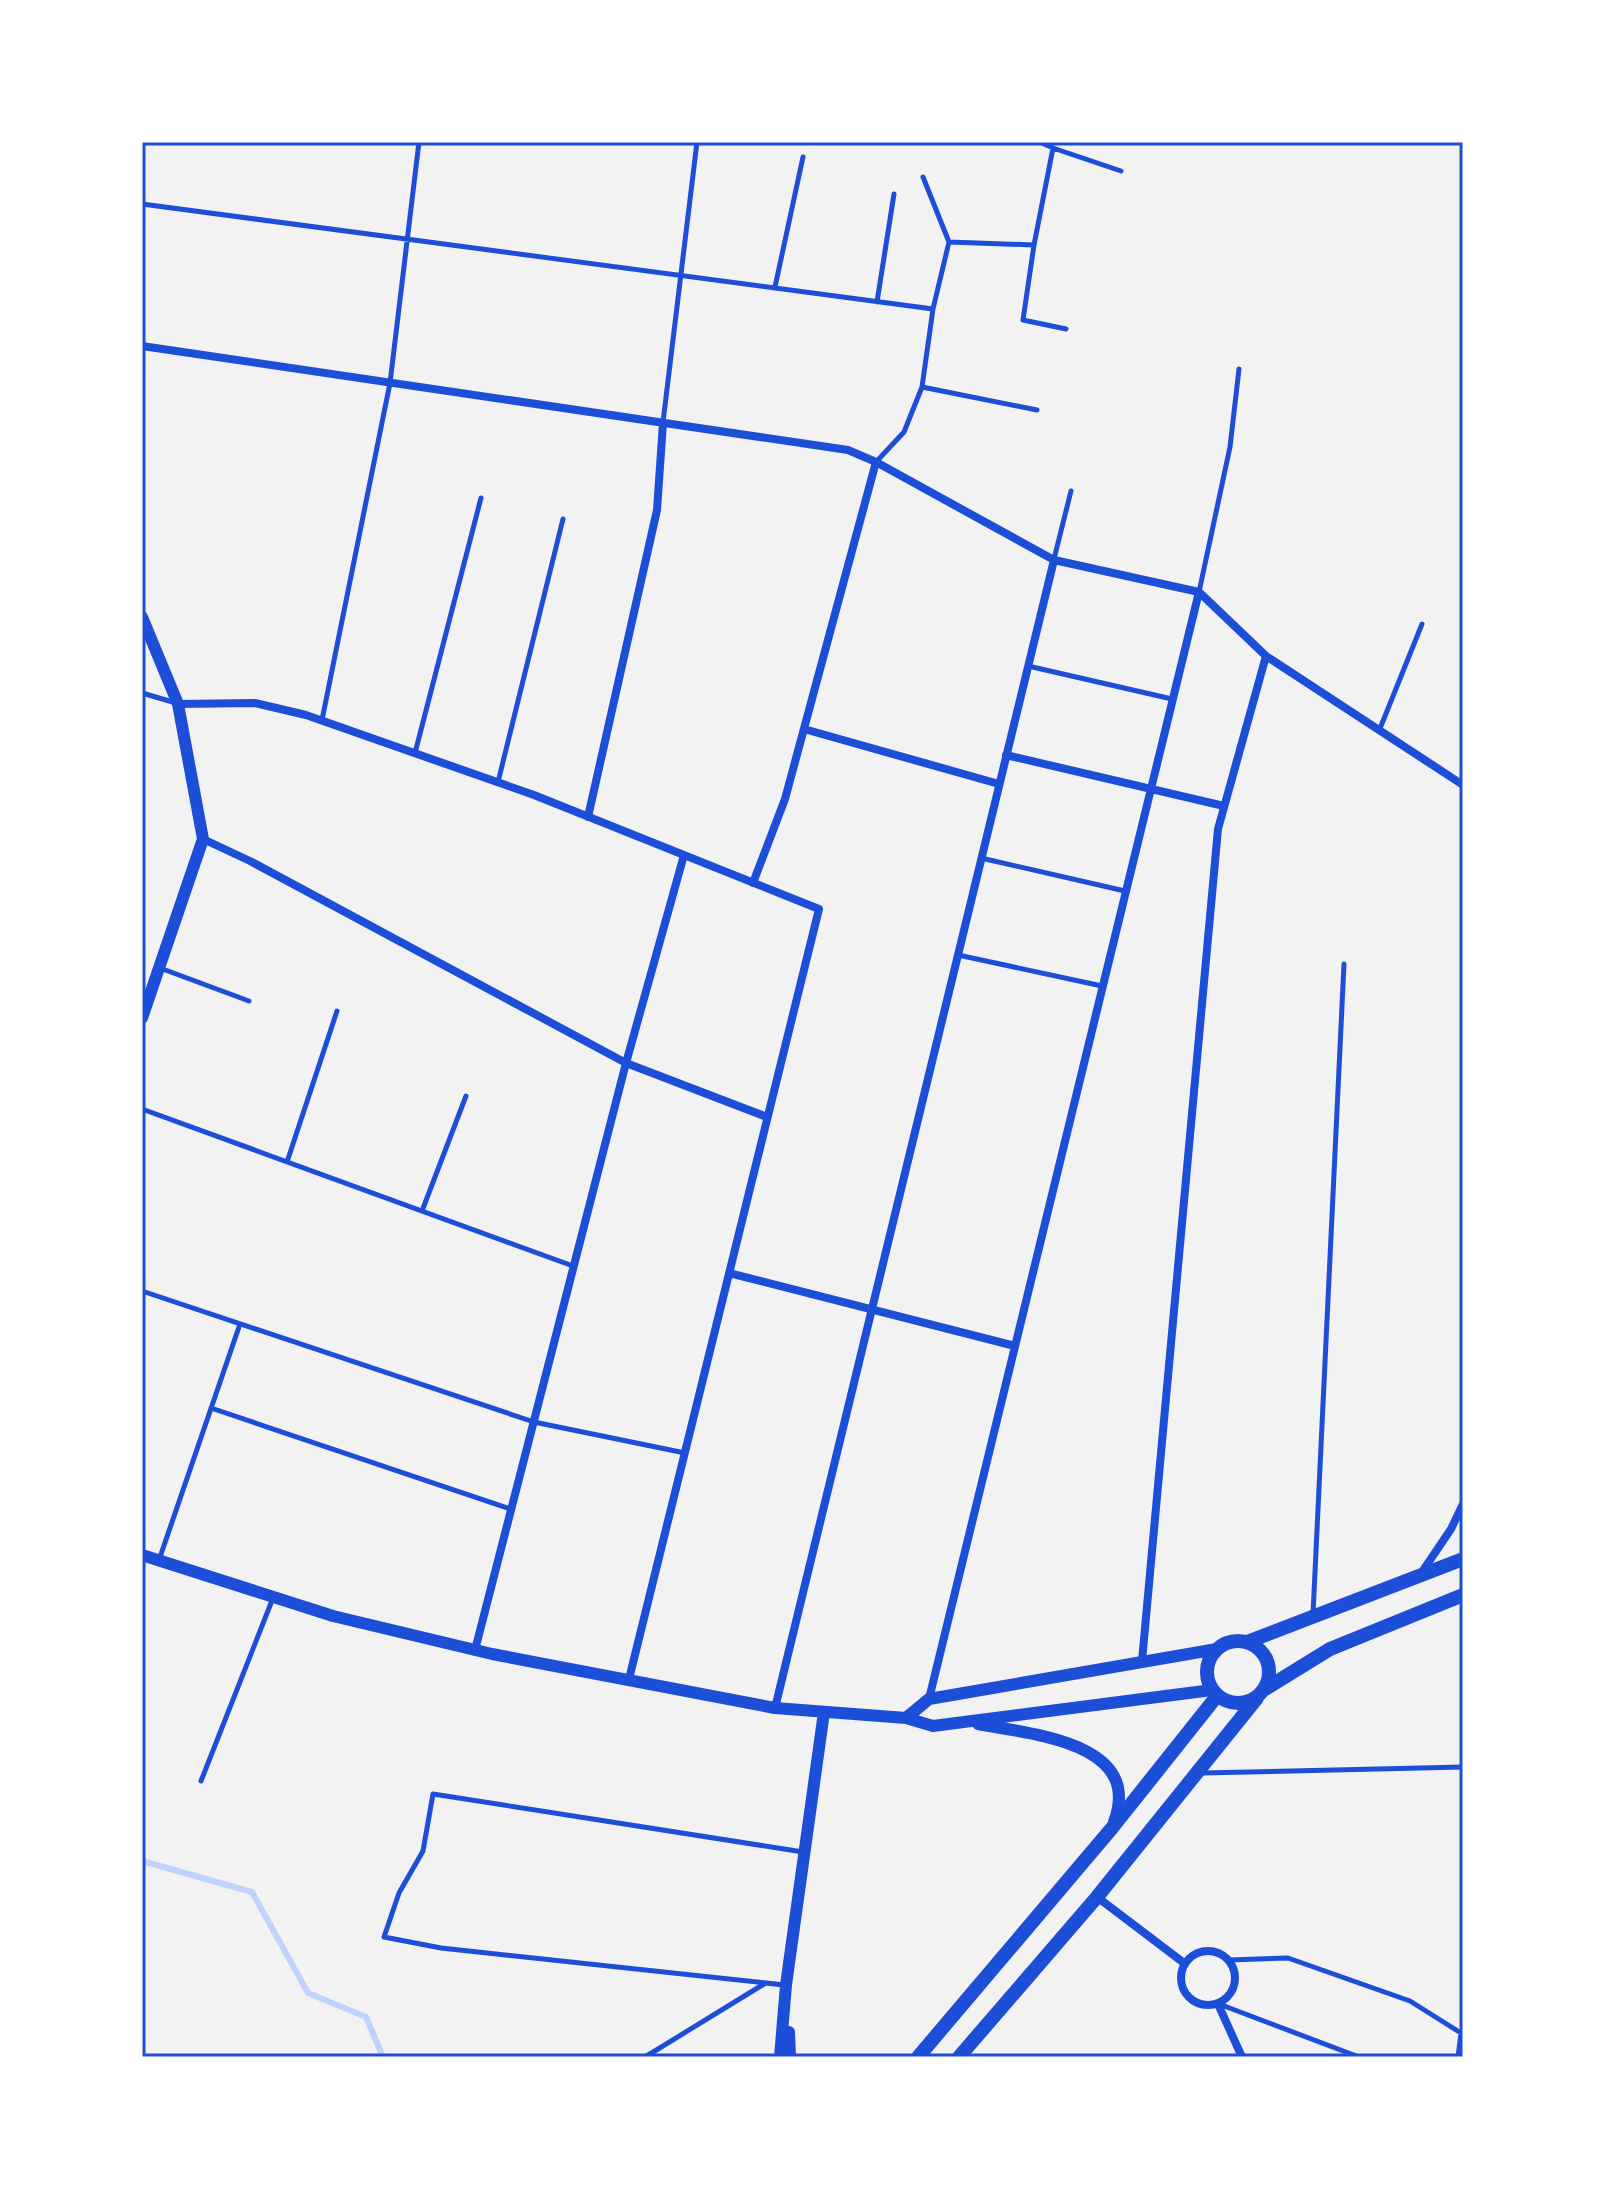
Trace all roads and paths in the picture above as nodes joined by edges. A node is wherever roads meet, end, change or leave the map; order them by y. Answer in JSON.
{"nodes":[{"id":1,"x":419,"y":142,"type":"edge"},
{"id":2,"x":697,"y":142,"type":"edge"},
{"id":3,"x":1040,"y":142,"type":"edge"},
{"id":4,"x":1053,"y":148,"type":"junction"},
{"id":5,"x":803,"y":157,"type":"dead end"},
{"id":6,"x":1121,"y":171,"type":"dead end"},
{"id":7,"x":923,"y":177,"type":"dead end"},
{"id":8,"x":894,"y":194,"type":"dead end"},
{"id":9,"x":142,"y":204,"type":"edge"},
{"id":10,"x":408,"y":238,"type":"junction"},
{"id":11,"x":949,"y":242,"type":"junction"},
{"id":12,"x":1034,"y":245,"type":"junction"},
{"id":13,"x":681,"y":274,"type":"junction"},
{"id":14,"x":775,"y":287,"type":"junction"},
{"id":15,"x":877,"y":302,"type":"junction"},
{"id":16,"x":933,"y":309,"type":"junction"},
{"id":17,"x":1066,"y":329,"type":"dead end"},
{"id":18,"x":142,"y":346,"type":"edge"},
{"id":19,"x":1239,"y":369,"type":"dead end"},
{"id":20,"x":390,"y":383,"type":"junction"},
{"id":21,"x":922,"y":387,"type":"junction"},
{"id":22,"x":1037,"y":410,"type":"dead end"},
{"id":23,"x":663,"y":423,"type":"junction"},
{"id":24,"x":876,"y":462,"type":"junction"},
{"id":25,"x":1071,"y":491,"type":"dead end"},
{"id":26,"x":481,"y":498,"type":"dead end"},
{"id":27,"x":563,"y":519,"type":"dead end"},
{"id":28,"x":1054,"y":560,"type":"junction"},
{"id":29,"x":1199,"y":592,"type":"junction"},
{"id":30,"x":142,"y":617,"type":"edge"},
{"id":31,"x":1422,"y":624,"type":"dead end"},
{"id":32,"x":1266,"y":656,"type":"junction"},
{"id":33,"x":1028,"y":666,"type":"junction"},
{"id":34,"x":142,"y":693,"type":"edge"},
{"id":35,"x":1173,"y":699,"type":"junction"},
{"id":36,"x":178,"y":704,"type":"junction"},
{"id":37,"x":322,"y":721,"type":"junction"},
{"id":38,"x":804,"y":729,"type":"junction"},
{"id":39,"x":1379,"y":731,"type":"junction"},
{"id":40,"x":415,"y":754,"type":"junction"},
{"id":41,"x":1006,"y":755,"type":"junction"},
{"id":42,"x":498,"y":783,"type":"junction"},
{"id":43,"x":999,"y":784,"type":"junction"},
{"id":44,"x":1463,"y":785,"type":"edge"},
{"id":45,"x":1151,"y":789,"type":"junction"},
{"id":46,"x":1224,"y":806,"type":"junction"},
{"id":47,"x":588,"y":817,"type":"junction"},
{"id":48,"x":203,"y":839,"type":"junction"},
{"id":49,"x":684,"y":855,"type":"junction"},
{"id":50,"x":981,"y":858,"type":"junction"},
{"id":51,"x":753,"y":883,"type":"junction"},
{"id":52,"x":1126,"y":891,"type":"junction"},
{"id":53,"x":958,"y":955,"type":"junction"},
{"id":54,"x":1344,"y":964,"type":"dead end"},
{"id":55,"x":159,"y":967,"type":"junction"},
{"id":56,"x":1103,"y":986,"type":"junction"},
{"id":57,"x":249,"y":1001,"type":"dead end"},
{"id":58,"x":337,"y":1011,"type":"dead end"},
{"id":59,"x":142,"y":1018,"type":"edge"},
{"id":60,"x":626,"y":1063,"type":"junction"},
{"id":61,"x":466,"y":1096,"type":"dead end"},
{"id":62,"x":142,"y":1109,"type":"edge"},
{"id":63,"x":767,"y":1117,"type":"junction"},
{"id":64,"x":287,"y":1162,"type":"junction"},
{"id":65,"x":422,"y":1211,"type":"junction"},
{"id":66,"x":574,"y":1266,"type":"junction"},
{"id":67,"x":729,"y":1273,"type":"junction"},
{"id":68,"x":142,"y":1291,"type":"edge"},
{"id":69,"x":871,"y":1311,"type":"junction"},
{"id":70,"x":240,"y":1324,"type":"junction"},
{"id":71,"x":1015,"y":1346,"type":"junction"},
{"id":72,"x":211,"y":1408,"type":"junction"},
{"id":73,"x":534,"y":1422,"type":"junction"},
{"id":74,"x":685,"y":1453,"type":"junction"},
{"id":75,"x":1463,"y":1504,"type":"edge"},
{"id":76,"x":511,"y":1510,"type":"junction"},
{"id":77,"x":142,"y":1555,"type":"edge"},
{"id":78,"x":1463,"y":1559,"type":"edge"},
{"id":79,"x":159,"y":1561,"type":"junction"},
{"id":80,"x":1420,"y":1575,"type":"junction"},
{"id":81,"x":1463,"y":1595,"type":"edge"},
{"id":82,"x":273,"y":1597,"type":"junction"},
{"id":83,"x":1313,"y":1618,"type":"junction"},
{"id":84,"x":1247,"y":1642,"type":"junction"},
{"id":85,"x":1217,"y":1649,"type":"junction"},
{"id":86,"x":475,"y":1650,"type":"junction"},
{"id":87,"x":1142,"y":1661,"type":"junction"},
{"id":88,"x":629,"y":1679,"type":"junction"},
{"id":89,"x":1214,"y":1693,"type":"junction"},
{"id":90,"x":1261,"y":1694,"type":"junction"},
{"id":91,"x":929,"y":1699,"type":"junction"},
{"id":92,"x":775,"y":1708,"type":"junction"},
{"id":93,"x":824,"y":1712,"type":"junction"},
{"id":94,"x":906,"y":1718,"type":"junction"},
{"id":95,"x":967,"y":1722,"type":"junction"},
{"id":96,"x":1463,"y":1767,"type":"edge"},
{"id":97,"x":1197,"y":1773,"type":"junction"},
{"id":98,"x":201,"y":1781,"type":"dead end"},
{"id":99,"x":1112,"y":1828,"type":"junction"},
{"id":100,"x":803,"y":1852,"type":"junction"},
{"id":101,"x":1097,"y":1897,"type":"junction"},
{"id":102,"x":1229,"y":1960,"type":"junction"},
{"id":103,"x":1184,"y":1963,"type":"junction"},
{"id":104,"x":765,"y":1983,"type":"junction"},
{"id":105,"x":786,"y":1985,"type":"junction"},
{"id":106,"x":1218,"y":2004,"type":"junction"},
{"id":107,"x":645,"y":2057,"type":"edge"},
{"id":108,"x":780,"y":2057,"type":"edge"},
{"id":109,"x":790,"y":2057,"type":"edge"},
{"id":110,"x":918,"y":2057,"type":"edge"},
{"id":111,"x":959,"y":2057,"type":"edge"},
{"id":112,"x":1242,"y":2057,"type":"edge"},
{"id":113,"x":1359,"y":2057,"type":"edge"},
{"id":114,"x":1458,"y":2057,"type":"edge"}],
"edges":[{"from":1,"to":10,"type":"lane"},
{"from":2,"to":13,"type":"lane"},
{"from":3,"to":4,"type":"lane"},
{"from":4,"to":6,"type":"lane"},
{"from":4,"to":12,"type":"lane"},
{"from":5,"to":14,"type":"lane"},
{"from":7,"to":11,"type":"lane"},
{"from":8,"to":15,"type":"lane"},
{"from":9,"to":10,"type":"lane"},
{"from":10,"to":13,"type":"lane"},
{"from":10,"to":20,"type":"lane"},
{"from":11,"to":12,"type":"lane"},
{"from":11,"to":16,"type":"lane"},
{"from":12,"to":17,"type":"lane"},
{"from":13,"to":14,"type":"lane"},
{"from":13,"to":23,"type":"lane"},
{"from":14,"to":15,"type":"lane"},
{"from":15,"to":16,"type":"lane"},
{"from":16,"to":21,"type":"lane"},
{"from":18,"to":20,"type":"street"},
{"from":19,"to":29,"type":"lane"},
{"from":20,"to":23,"type":"street"},
{"from":20,"to":37,"type":"lane"},
{"from":21,"to":22,"type":"lane"},
{"from":21,"to":24,"type":"lane"},
{"from":23,"to":24,"type":"street"},
{"from":23,"to":47,"type":"street"},
{"from":24,"to":28,"type":"street"},
{"from":24,"to":38,"type":"street"},
{"from":25,"to":28,"type":"lane"},
{"from":26,"to":40,"type":"lane"},
{"from":27,"to":42,"type":"lane"},
{"from":28,"to":29,"type":"street"},
{"from":28,"to":33,"type":"street"},
{"from":29,"to":32,"type":"street"},
{"from":29,"to":35,"type":"street"},
{"from":30,"to":36,"type":"street"},
{"from":31,"to":39,"type":"lane"},
{"from":32,"to":39,"type":"street"},
{"from":32,"to":46,"type":"street"},
{"from":33,"to":35,"type":"lane"},
{"from":33,"to":41,"type":"street"},
{"from":34,"to":36,"type":"lane"},
{"from":35,"to":45,"type":"street"},
{"from":36,"to":37,"type":"street"},
{"from":36,"to":48,"type":"street"},
{"from":37,"to":40,"type":"street"},
{"from":38,"to":43,"type":"street"},
{"from":38,"to":51,"type":"street"},
{"from":39,"to":44,"type":"street"},
{"from":40,"to":42,"type":"street"},
{"from":41,"to":43,"type":"street"},
{"from":41,"to":45,"type":"street"},
{"from":42,"to":47,"type":"street"},
{"from":43,"to":50,"type":"street"},
{"from":45,"to":46,"type":"street"},
{"from":45,"to":52,"type":"street"},
{"from":46,"to":87,"type":"street"},
{"from":47,"to":49,"type":"street"},
{"from":48,"to":55,"type":"street"},
{"from":48,"to":60,"type":"street"},
{"from":49,"to":51,"type":"street"},
{"from":49,"to":60,"type":"street"},
{"from":50,"to":52,"type":"lane"},
{"from":50,"to":53,"type":"street"},
{"from":51,"to":63,"type":"street"},
{"from":52,"to":56,"type":"street"},
{"from":53,"to":56,"type":"lane"},
{"from":53,"to":69,"type":"street"},
{"from":54,"to":83,"type":"lane"},
{"from":55,"to":57,"type":"lane"},
{"from":55,"to":59,"type":"street"},
{"from":56,"to":71,"type":"street"},
{"from":58,"to":64,"type":"lane"},
{"from":60,"to":63,"type":"street"},
{"from":60,"to":66,"type":"street"},
{"from":61,"to":65,"type":"lane"},
{"from":62,"to":64,"type":"lane"},
{"from":63,"to":67,"type":"street"},
{"from":64,"to":65,"type":"lane"},
{"from":65,"to":66,"type":"lane"},
{"from":66,"to":73,"type":"street"},
{"from":67,"to":69,"type":"street"},
{"from":67,"to":74,"type":"street"},
{"from":68,"to":70,"type":"lane"},
{"from":69,"to":71,"type":"street"},
{"from":69,"to":92,"type":"street"},
{"from":70,"to":72,"type":"lane"},
{"from":70,"to":73,"type":"lane"},
{"from":71,"to":91,"type":"street"},
{"from":72,"to":76,"type":"lane"},
{"from":72,"to":79,"type":"lane"},
{"from":73,"to":74,"type":"lane"},
{"from":73,"to":76,"type":"street"},
{"from":74,"to":88,"type":"street"},
{"from":75,"to":80,"type":"street"},
{"from":76,"to":86,"type":"street"},
{"from":77,"to":79,"type":"street"},
{"from":78,"to":80,"type":"main road"},
{"from":79,"to":82,"type":"street"},
{"from":80,"to":83,"type":"main road"},
{"from":81,"to":90,"type":"main road"},
{"from":82,"to":86,"type":"street"},
{"from":82,"to":98,"type":"lane"},
{"from":83,"to":84,"type":"main road"},
{"from":84,"to":85,"type":"main road"},
{"from":84,"to":90,"type":"main road"},
{"from":85,"to":87,"type":"street"},
{"from":85,"to":89,"type":"main road"},
{"from":86,"to":88,"type":"street"},
{"from":87,"to":91,"type":"street"},
{"from":88,"to":92,"type":"street"},
{"from":89,"to":90,"type":"main road"},
{"from":89,"to":95,"type":"street"},
{"from":89,"to":99,"type":"main road"},
{"from":90,"to":97,"type":"main road"},
{"from":91,"to":94,"type":"street"},
{"from":92,"to":93,"type":"street"},
{"from":93,"to":94,"type":"street"},
{"from":93,"to":100,"type":"street"},
{"from":94,"to":95,"type":"street"},
{"from":95,"to":99,"type":"street"},
{"from":96,"to":97,"type":"lane"},
{"from":97,"to":101,"type":"main road"},
{"from":99,"to":110,"type":"main road"},
{"from":100,"to":104,"type":"lane"},
{"from":100,"to":105,"type":"street"},
{"from":101,"to":103,"type":"street"},
{"from":101,"to":111,"type":"main road"},
{"from":102,"to":103,"type":"street"},
{"from":102,"to":106,"type":"street"},
{"from":102,"to":114,"type":"lane"},
{"from":103,"to":106,"type":"street"},
{"from":104,"to":105,"type":"lane"},
{"from":104,"to":107,"type":"lane"},
{"from":105,"to":108,"type":"street"},
{"from":105,"to":109,"type":"street"},
{"from":106,"to":112,"type":"street"},
{"from":106,"to":113,"type":"lane"}]}
